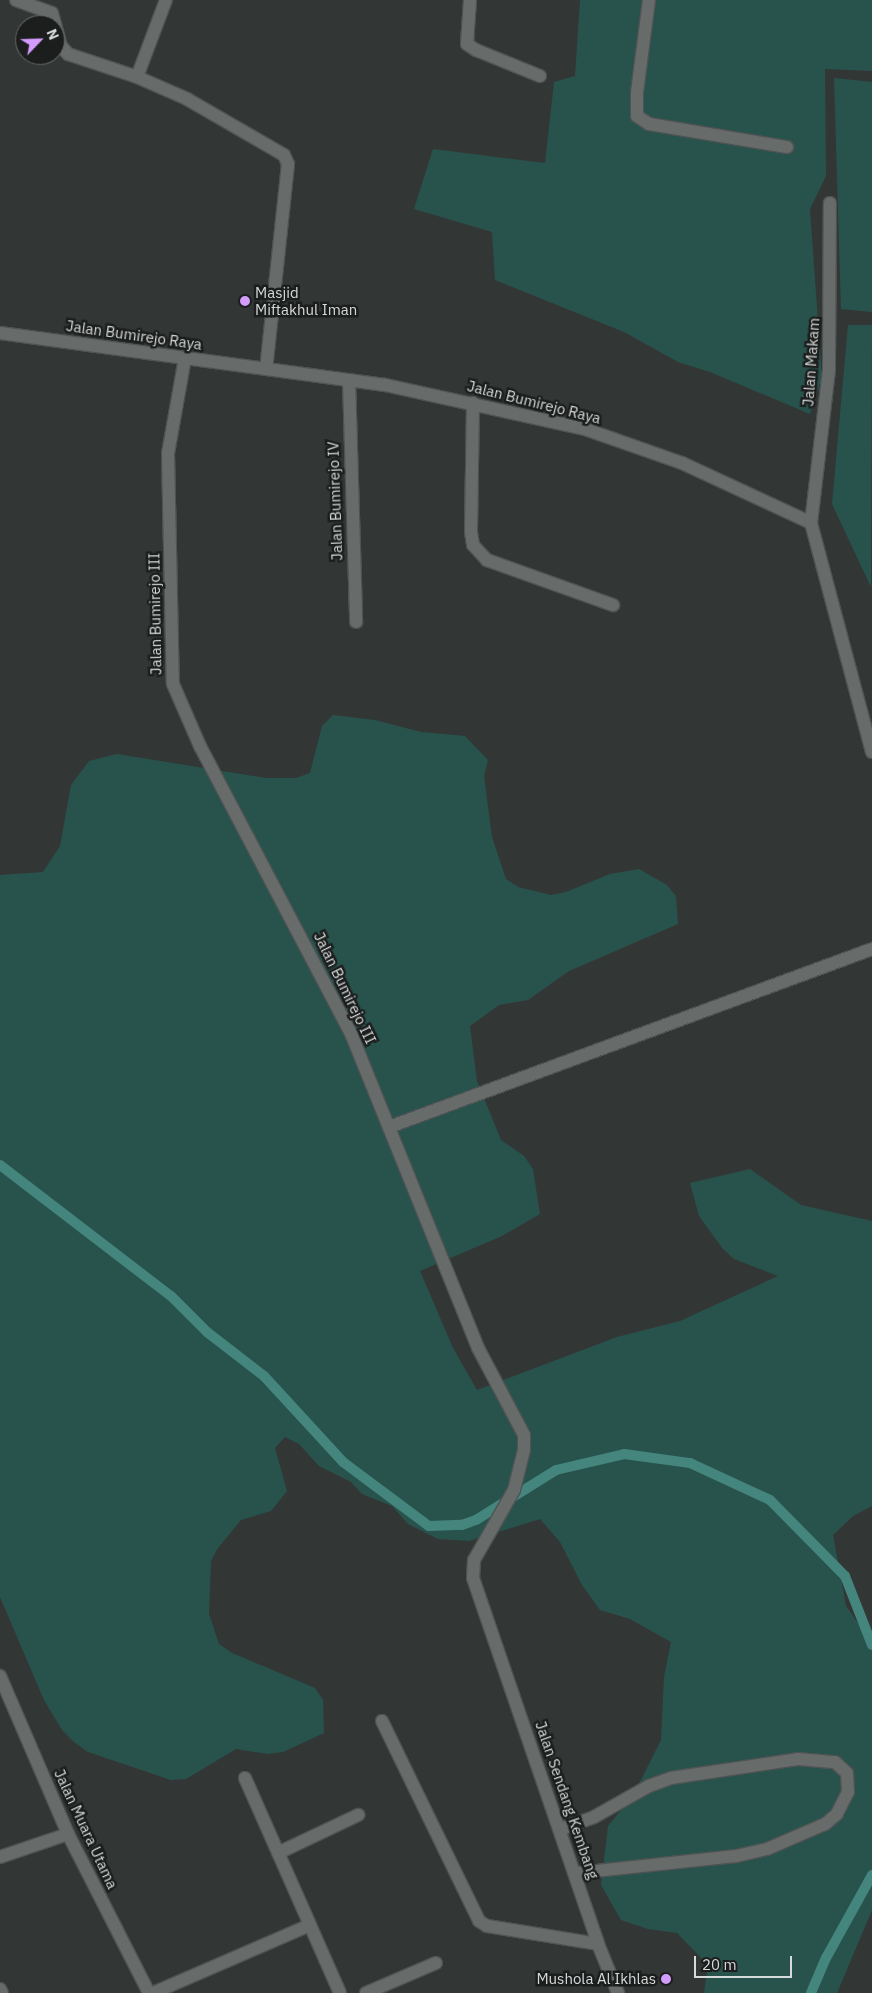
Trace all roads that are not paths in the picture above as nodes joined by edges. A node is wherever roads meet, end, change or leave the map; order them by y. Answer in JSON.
{"nodes":[{"id":1,"x":16,"y":0,"type":"edge"},
{"id":2,"x":166,"y":0,"type":"edge"},
{"id":3,"x":648,"y":0,"type":"edge"},
{"id":4,"x":467,"y":1,"type":"edge"},
{"id":5,"x":540,"y":76,"type":"dead end"},
{"id":6,"x":137,"y":77,"type":"junction"},
{"id":7,"x":787,"y":147,"type":"dead end"},
{"id":8,"x":830,"y":203,"type":"dead end"},
{"id":9,"x":0,"y":333,"type":"edge"},
{"id":10,"x":185,"y":358,"type":"junction"},
{"id":11,"x":266,"y":369,"type":"junction"},
{"id":12,"x":349,"y":380,"type":"junction"},
{"id":13,"x":473,"y":403,"type":"junction"},
{"id":14,"x":811,"y":523,"type":"junction"},
{"id":15,"x":613,"y":605,"type":"dead end"},
{"id":16,"x":356,"y":622,"type":"dead end"},
{"id":17,"x":872,"y":752,"type":"edge"},
{"id":18,"x":872,"y":949,"type":"edge"},
{"id":19,"x":389,"y":1127,"type":"junction"},
{"id":20,"x":486,"y":1617,"type":"joint"},
{"id":21,"x":0,"y":1676,"type":"edge"},
{"id":22,"x":382,"y":1721,"type":"dead end"},
{"id":23,"x":246,"y":1778,"type":"dead end"},
{"id":24,"x":358,"y":1815,"type":"dead end"},
{"id":25,"x":561,"y":1829,"type":"junction"},
{"id":26,"x":68,"y":1834,"type":"junction"},
{"id":27,"x":278,"y":1853,"type":"junction"},
{"id":28,"x":0,"y":1857,"type":"edge"},
{"id":29,"x":576,"y":1873,"type":"dead end"},
{"id":30,"x":310,"y":1925,"type":"junction"},
{"id":31,"x":598,"y":1944,"type":"junction"},
{"id":32,"x":436,"y":1962,"type":"dead end"},
{"id":33,"x":0,"y":1989,"type":"edge"},
{"id":34,"x":2,"y":1993,"type":"edge"},
{"id":35,"x":149,"y":1993,"type":"edge"},
{"id":36,"x":153,"y":1993,"type":"edge"},
{"id":37,"x":340,"y":1993,"type":"edge"},
{"id":38,"x":366,"y":1993,"type":"edge"},
{"id":39,"x":618,"y":1993,"type":"edge"}],
"edges":[{"from":1,"to":6,"type":"street"},
{"from":2,"to":6,"type":"street"},
{"from":3,"to":7,"type":"street"},
{"from":4,"to":5,"type":"street"},
{"from":6,"to":11,"type":"street"},
{"from":8,"to":14,"type":"street","name":"Jalan Makam"},
{"from":9,"to":10,"type":"street","name":"Jalan Bumirejo Raya"},
{"from":10,"to":11,"type":"street","name":"Jalan Bumirejo Raya"},
{"from":10,"to":19,"type":"street","name":"Jalan Bumirejo III"},
{"from":11,"to":12,"type":"street","name":"Jalan Bumirejo Raya"},
{"from":12,"to":13,"type":"street","name":"Jalan Bumirejo Raya"},
{"from":12,"to":16,"type":"street","name":"Jalan Bumirejo IV"},
{"from":13,"to":14,"type":"street","name":"Jalan Bumirejo Raya"},
{"from":13,"to":15,"type":"street"},
{"from":14,"to":17,"type":"street"},
{"from":18,"to":19,"type":"street"},
{"from":19,"to":20,"type":"street","name":"Jalan Bumirejo III"},
{"from":20,"to":25,"type":"street","name":"Jalan Sendang Kembang"},
{"from":21,"to":26,"type":"street","name":"Jalan Muara Utama"},
{"from":22,"to":31,"type":"street"},
{"from":23,"to":27,"type":"street"},
{"from":24,"to":27,"type":"street"},
{"from":25,"to":29,"type":"street"},
{"from":25,"to":31,"type":"street","name":"Jalan Sendang Kembang"},
{"from":26,"to":28,"type":"street"},
{"from":26,"to":35,"type":"street","name":"Jalan Muara Utama"},
{"from":27,"to":30,"type":"street"},
{"from":30,"to":36,"type":"street"},
{"from":30,"to":37,"type":"street"},
{"from":31,"to":39,"type":"street","name":"Jalan Sendang Kembang"},
{"from":32,"to":38,"type":"street"},
{"from":33,"to":34,"type":"street"}]}
